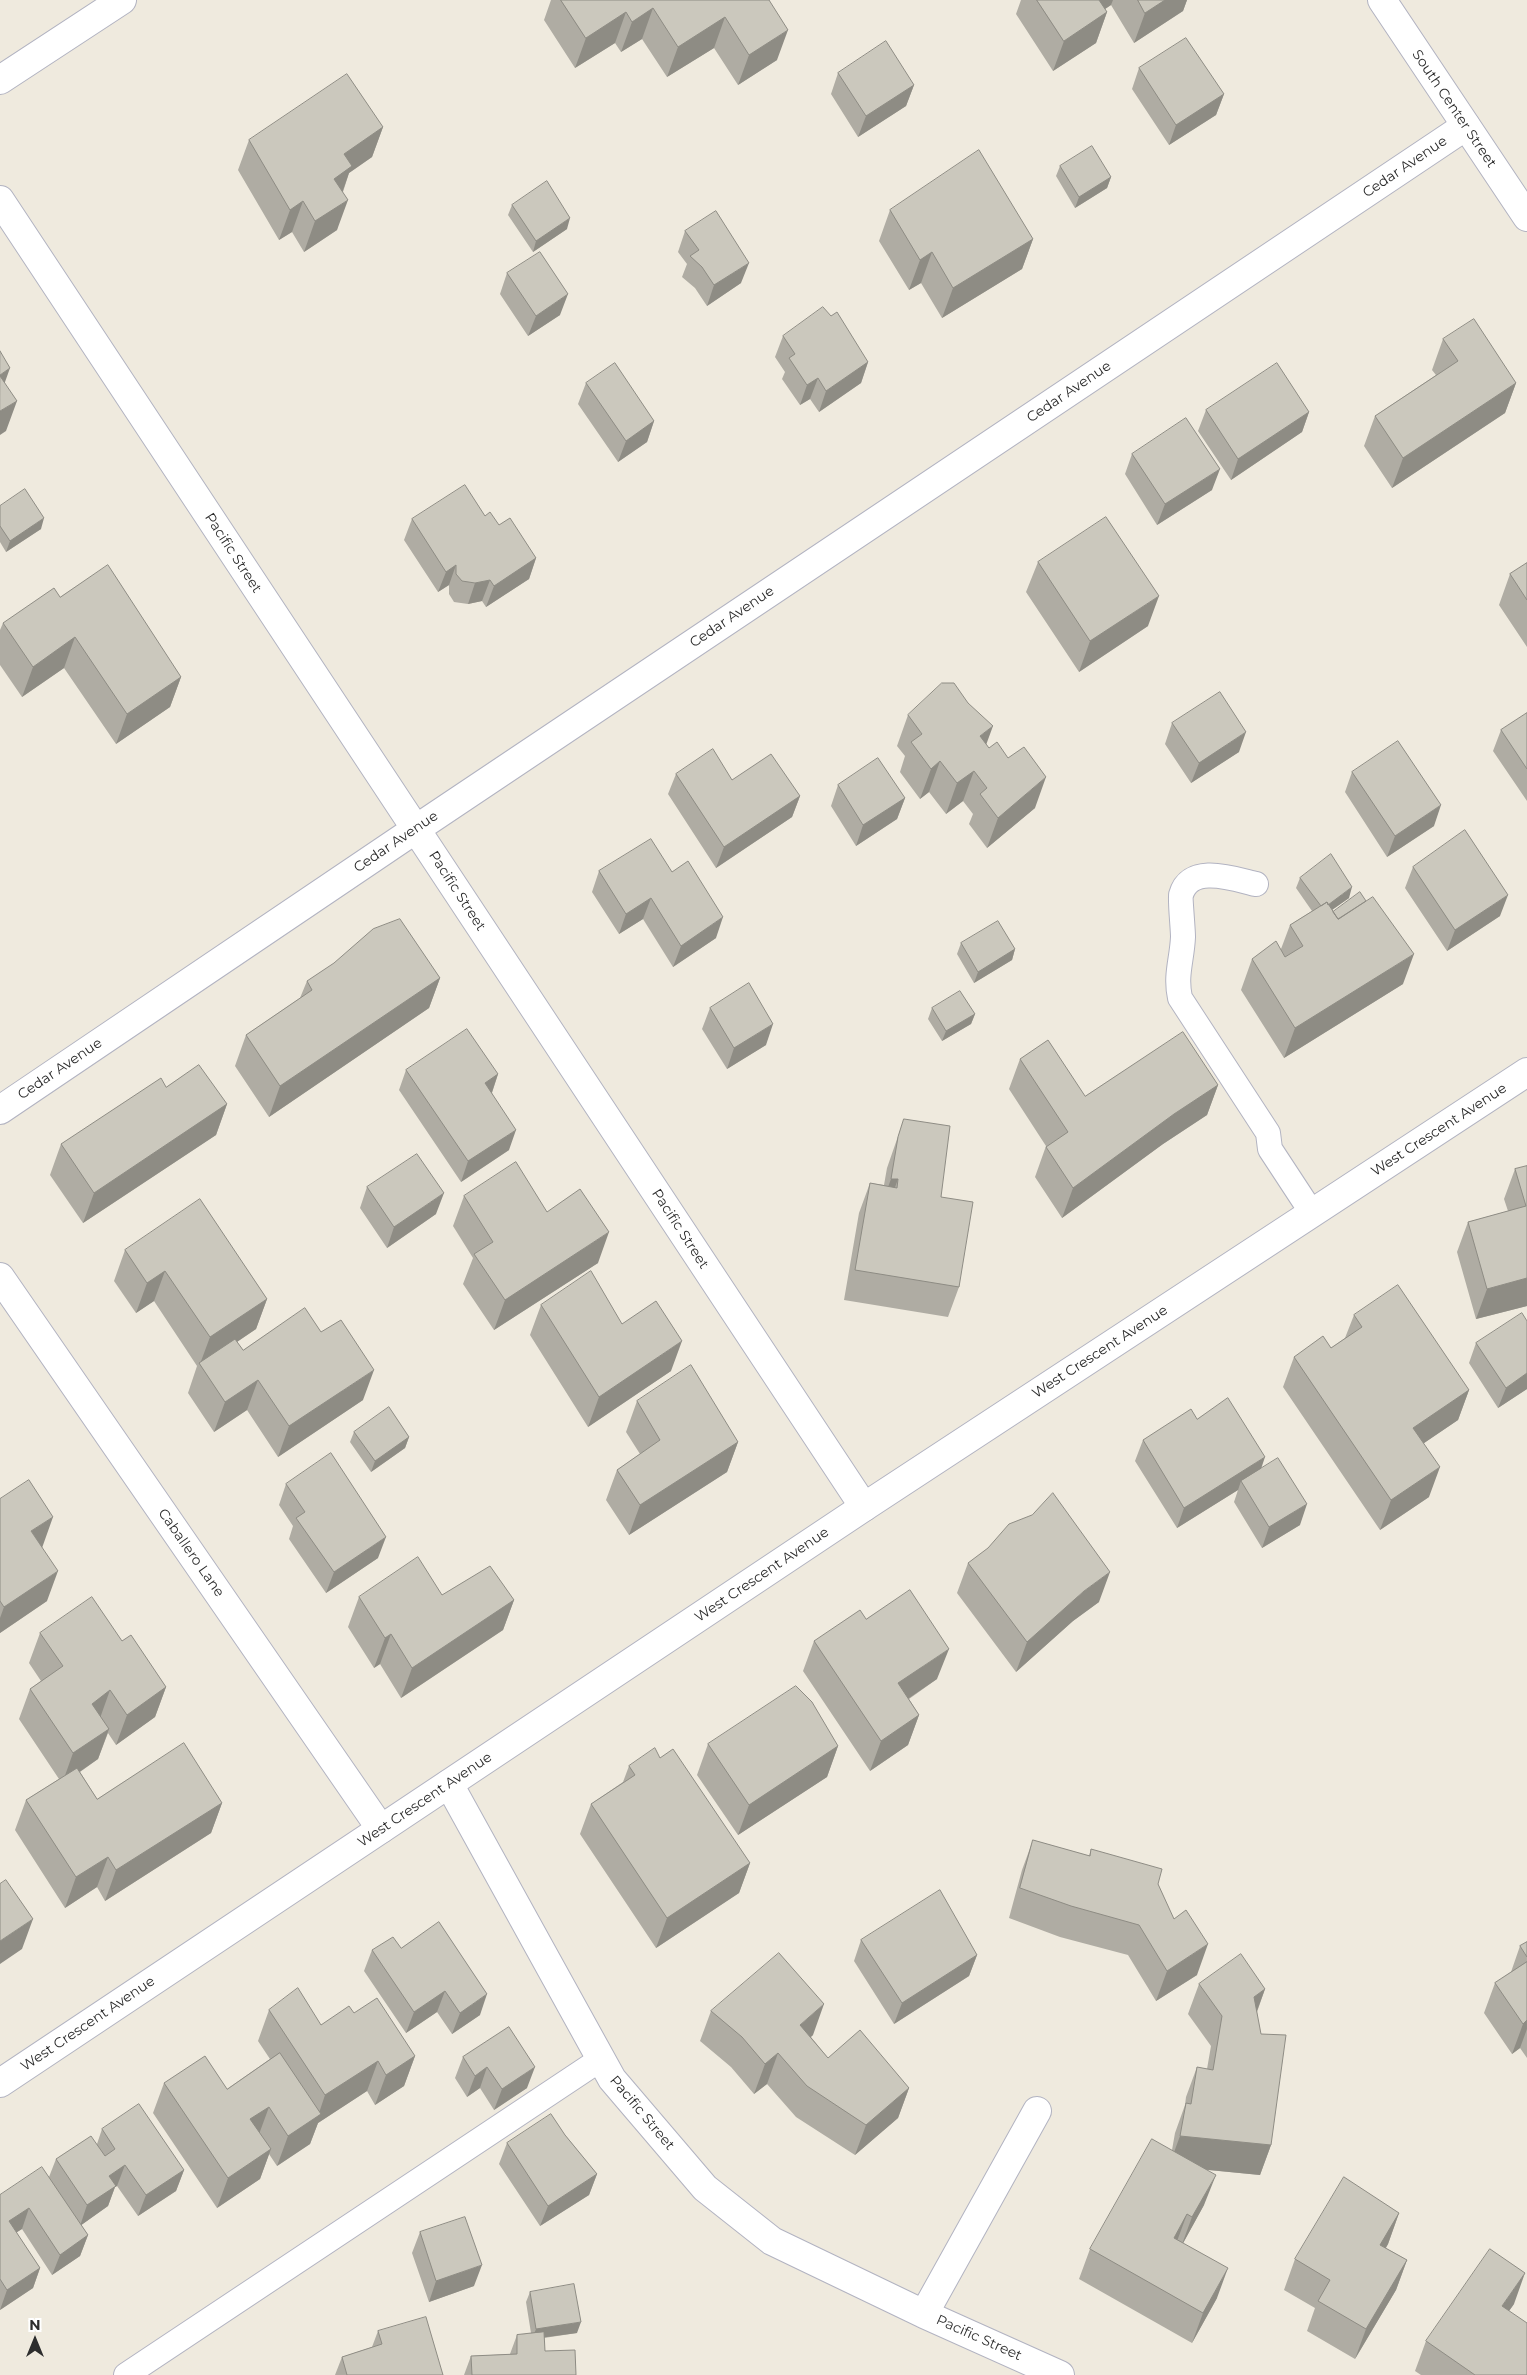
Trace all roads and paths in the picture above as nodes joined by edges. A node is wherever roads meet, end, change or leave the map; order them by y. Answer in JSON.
{"nodes":[{"id":1,"x":122,"y":0,"type":"edge"},
{"id":2,"x":1382,"y":0,"type":"edge"},
{"id":3,"x":0,"y":80,"type":"edge"},
{"id":4,"x":1466,"y":126,"type":"junction"},
{"id":5,"x":0,"y":200,"type":"edge"},
{"id":6,"x":1527,"y":217,"type":"edge"},
{"id":7,"x":416,"y":829,"type":"junction"},
{"id":8,"x":1256,"y":884,"type":"dead end"},
{"id":9,"x":1527,"y":1072,"type":"edge"},
{"id":10,"x":0,"y":1110,"type":"edge"},
{"id":11,"x":1312,"y":1213,"type":"junction"},
{"id":12,"x":0,"y":1277,"type":"edge"},
{"id":13,"x":864,"y":1507,"type":"junction"},
{"id":14,"x":449,"y":1784,"type":"junction"},
{"id":15,"x":381,"y":1829,"type":"junction"},
{"id":16,"x":601,"y":2059,"type":"junction"},
{"id":17,"x":0,"y":2083,"type":"edge"},
{"id":18,"x":1037,"y":2111,"type":"dead end"},
{"id":19,"x":924,"y":2314,"type":"junction"},
{"id":20,"x":126,"y":2375,"type":"edge"},
{"id":21,"x":1060,"y":2375,"type":"edge"}],
"edges":[{"from":1,"to":3,"type":"street"},
{"from":2,"to":4,"type":"street","name":"South Center Street"},
{"from":4,"to":6,"type":"street","name":"South Center Street"},
{"from":4,"to":7,"type":"street","name":"Cedar Avenue"},
{"from":5,"to":7,"type":"street","name":"Pacific Street"},
{"from":7,"to":10,"type":"street","name":"Cedar Avenue"},
{"from":7,"to":13,"type":"street","name":"Pacific Street"},
{"from":8,"to":11,"type":"lane"},
{"from":9,"to":11,"type":"street","name":"West Crescent Avenue"},
{"from":11,"to":13,"type":"street","name":"West Crescent Avenue"},
{"from":12,"to":15,"type":"street","name":"Caballero Lane"},
{"from":13,"to":14,"type":"street","name":"West Crescent Avenue"},
{"from":14,"to":15,"type":"street","name":"West Crescent Avenue"},
{"from":14,"to":16,"type":"street","name":"Pacific Street"},
{"from":15,"to":17,"type":"street","name":"West Crescent Avenue"},
{"from":16,"to":19,"type":"street","name":"Pacific Street"},
{"from":16,"to":20,"type":"lane"},
{"from":18,"to":19,"type":"street","name":"Pacific Street"},
{"from":19,"to":21,"type":"street","name":"Pacific Street"}]}
